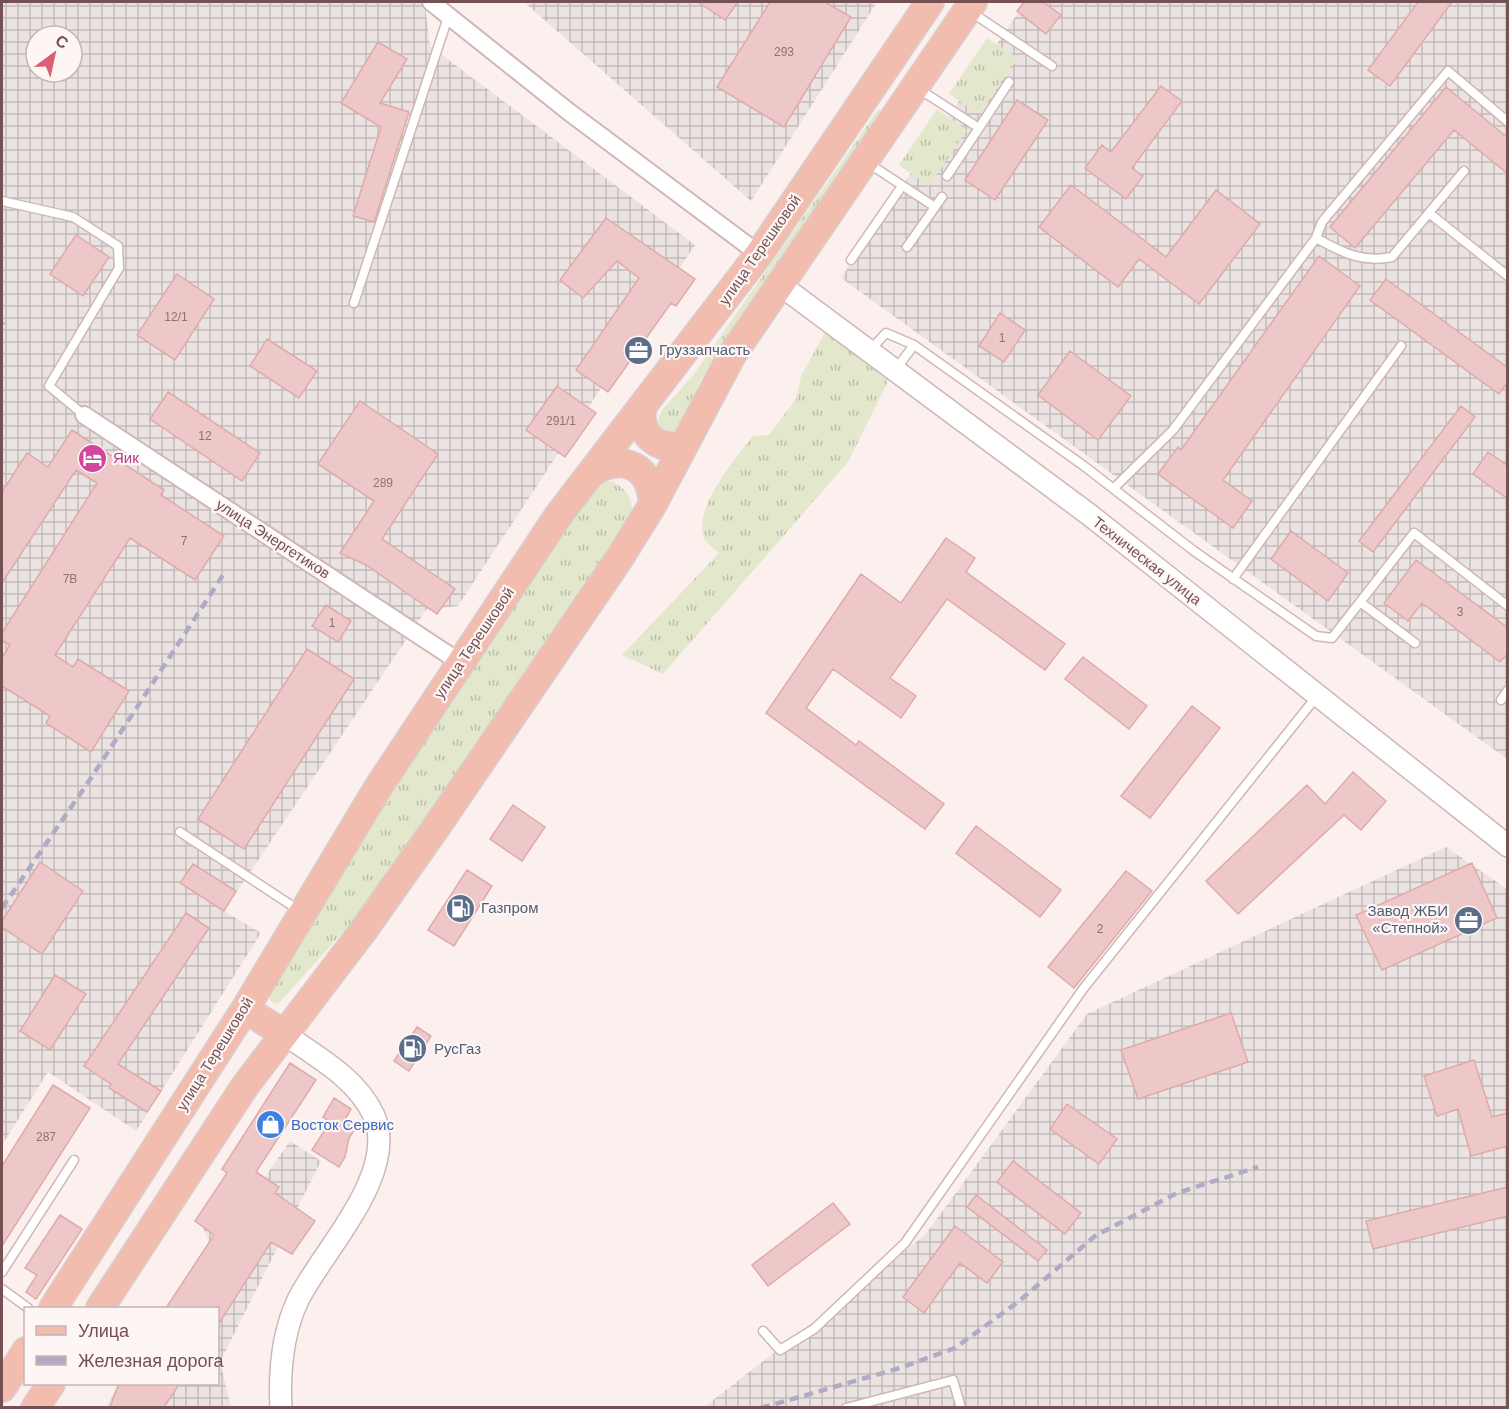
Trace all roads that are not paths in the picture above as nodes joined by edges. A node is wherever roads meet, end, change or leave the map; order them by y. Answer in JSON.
{"nodes":[{"id":1,"x":430,"y":2,"type":"edge"},
{"id":2,"x":930,"y":2,"type":"edge"},
{"id":3,"x":971,"y":6,"type":"edge"},
{"id":4,"x":448,"y":17,"type":"junction"},
{"id":5,"x":1052,"y":66,"type":"dead end"},
{"id":6,"x":1009,"y":82,"type":"dead end"},
{"id":7,"x":916,"y":87,"type":"junction"},
{"id":8,"x":866,"y":97,"type":"junction"},
{"id":9,"x":896,"y":117,"type":"junction"},
{"id":10,"x":1508,"y":122,"type":"edge"},
{"id":11,"x":979,"y":128,"type":"junction"},
{"id":12,"x":866,"y":161,"type":"junction"},
{"id":13,"x":1464,"y":171,"type":"dead end"},
{"id":14,"x":947,"y":177,"type":"dead end"},
{"id":15,"x":902,"y":186,"type":"junction"},
{"id":16,"x":942,"y":197,"type":"dead end"},
{"id":17,"x":2,"y":201,"type":"edge"},
{"id":18,"x":935,"y":207,"type":"junction"},
{"id":19,"x":1429,"y":213,"type":"junction"},
{"id":20,"x":1316,"y":238,"type":"junction"},
{"id":21,"x":907,"y":247,"type":"dead end"},
{"id":22,"x":759,"y":254,"type":"junction"},
{"id":23,"x":851,"y":261,"type":"dead end"},
{"id":24,"x":1508,"y":276,"type":"edge"},
{"id":25,"x":780,"y":284,"type":"junction"},
{"id":26,"x":354,"y":303,"type":"dead end"},
{"id":27,"x":914,"y":345,"type":"junction"},
{"id":28,"x":1401,"y":346,"type":"dead end"},
{"id":29,"x":869,"y":350,"type":"junction"},
{"id":30,"x":895,"y":369,"type":"junction"},
{"id":31,"x":642,"y":410,"type":"junction"},
{"id":32,"x":84,"y":415,"type":"joint"},
{"id":33,"x":684,"y":445,"type":"junction"},
{"id":34,"x":591,"y":472,"type":"junction"},
{"id":35,"x":1114,"y":488,"type":"junction"},
{"id":36,"x":653,"y":504,"type":"junction"},
{"id":37,"x":1233,"y":579,"type":"junction"},
{"id":38,"x":1360,"y":602,"type":"junction"},
{"id":39,"x":1508,"y":606,"type":"edge"},
{"id":40,"x":1415,"y":643,"type":"dead end"},
{"id":41,"x":461,"y":663,"type":"junction"},
{"id":42,"x":1508,"y":690,"type":"edge"},
{"id":43,"x":1318,"y":696,"type":"junction"},
{"id":44,"x":1501,"y":700,"type":"dead end"},
{"id":45,"x":180,"y":832,"type":"dead end"},
{"id":46,"x":1508,"y":846,"type":"edge"},
{"id":47,"x":303,"y":913,"type":"junction"},
{"id":48,"x":245,"y":1009,"type":"junction"},
{"id":49,"x":284,"y":1034,"type":"junction"},
{"id":50,"x":74,"y":1160,"type":"dead end"},
{"id":51,"x":2,"y":1272,"type":"edge"},
{"id":52,"x":2,"y":1289,"type":"edge"},
{"id":53,"x":27,"y":1307,"type":"edge"},
{"id":54,"x":54,"y":1307,"type":"edge"},
{"id":55,"x":101,"y":1307,"type":"edge"},
{"id":56,"x":763,"y":1331,"type":"dead end"},
{"id":57,"x":24,"y":1354,"type":"edge"},
{"id":58,"x":50,"y":1385,"type":"edge"},
{"id":59,"x":2,"y":1388,"type":"edge"},
{"id":60,"x":35,"y":1407,"type":"edge"},
{"id":61,"x":281,"y":1407,"type":"edge"},
{"id":62,"x":846,"y":1407,"type":"edge"},
{"id":63,"x":961,"y":1407,"type":"edge"}],
"edges":[{"from":1,"to":4,"type":"street"},
{"from":2,"to":8,"type":"main road","name":"улица Терешковой"},
{"from":3,"to":5,"type":"lane"},
{"from":3,"to":7,"type":"main road"},
{"from":4,"to":22,"type":"street"},
{"from":4,"to":26,"type":"lane"},
{"from":6,"to":11,"type":"lane"},
{"from":7,"to":9,"type":"main road"},
{"from":7,"to":11,"type":"lane"},
{"from":8,"to":9,"type":"main road"},
{"from":8,"to":22,"type":"main road","name":"улица Терешковой"},
{"from":9,"to":12,"type":"main road"},
{"from":10,"to":20,"type":"lane"},
{"from":11,"to":14,"type":"lane"},
{"from":12,"to":15,"type":"lane"},
{"from":12,"to":25,"type":"main road"},
{"from":13,"to":19,"type":"lane"},
{"from":15,"to":18,"type":"lane"},
{"from":15,"to":23,"type":"lane"},
{"from":16,"to":18,"type":"lane"},
{"from":17,"to":32,"type":"lane"},
{"from":18,"to":21,"type":"lane"},
{"from":19,"to":20,"type":"lane"},
{"from":19,"to":24,"type":"lane"},
{"from":20,"to":35,"type":"lane"},
{"from":22,"to":31,"type":"main road","name":"улица Терешковой"},
{"from":25,"to":29,"type":"street","name":"Техническая улица"},
{"from":25,"to":33,"type":"main road"},
{"from":27,"to":29,"type":"lane"},
{"from":27,"to":30,"type":"lane"},
{"from":27,"to":35,"type":"lane"},
{"from":28,"to":37,"type":"lane"},
{"from":29,"to":30,"type":"street","name":"Техническая улица"},
{"from":30,"to":43,"type":"street","name":"Техническая улица"},
{"from":31,"to":33,"type":"main road"},
{"from":31,"to":34,"type":"main road","name":"улица Терешковой"},
{"from":32,"to":41,"type":"street","name":"улица Энергетиков"},
{"from":33,"to":36,"type":"main road"},
{"from":34,"to":36,"type":"main road"},
{"from":34,"to":41,"type":"main road","name":"улица Терешковой"},
{"from":35,"to":37,"type":"lane"},
{"from":36,"to":49,"type":"main road"},
{"from":37,"to":38,"type":"lane"},
{"from":38,"to":39,"type":"lane"},
{"from":38,"to":40,"type":"lane"},
{"from":41,"to":47,"type":"main road","name":"улица Терешковой"},
{"from":42,"to":44,"type":"lane"},
{"from":43,"to":46,"type":"street","name":"Техническая улица"},
{"from":43,"to":56,"type":"lane"},
{"from":45,"to":47,"type":"lane"},
{"from":47,"to":48,"type":"main road","name":"улица Терешковой"},
{"from":48,"to":49,"type":"main road"},
{"from":48,"to":54,"type":"main road","name":"улица Терешковой"},
{"from":49,"to":55,"type":"main road"},
{"from":49,"to":61,"type":"street"},
{"from":50,"to":51,"type":"lane"},
{"from":52,"to":53,"type":"lane"},
{"from":57,"to":59,"type":"main road"},
{"from":58,"to":60,"type":"main road"},
{"from":62,"to":63,"type":"lane"}]}
